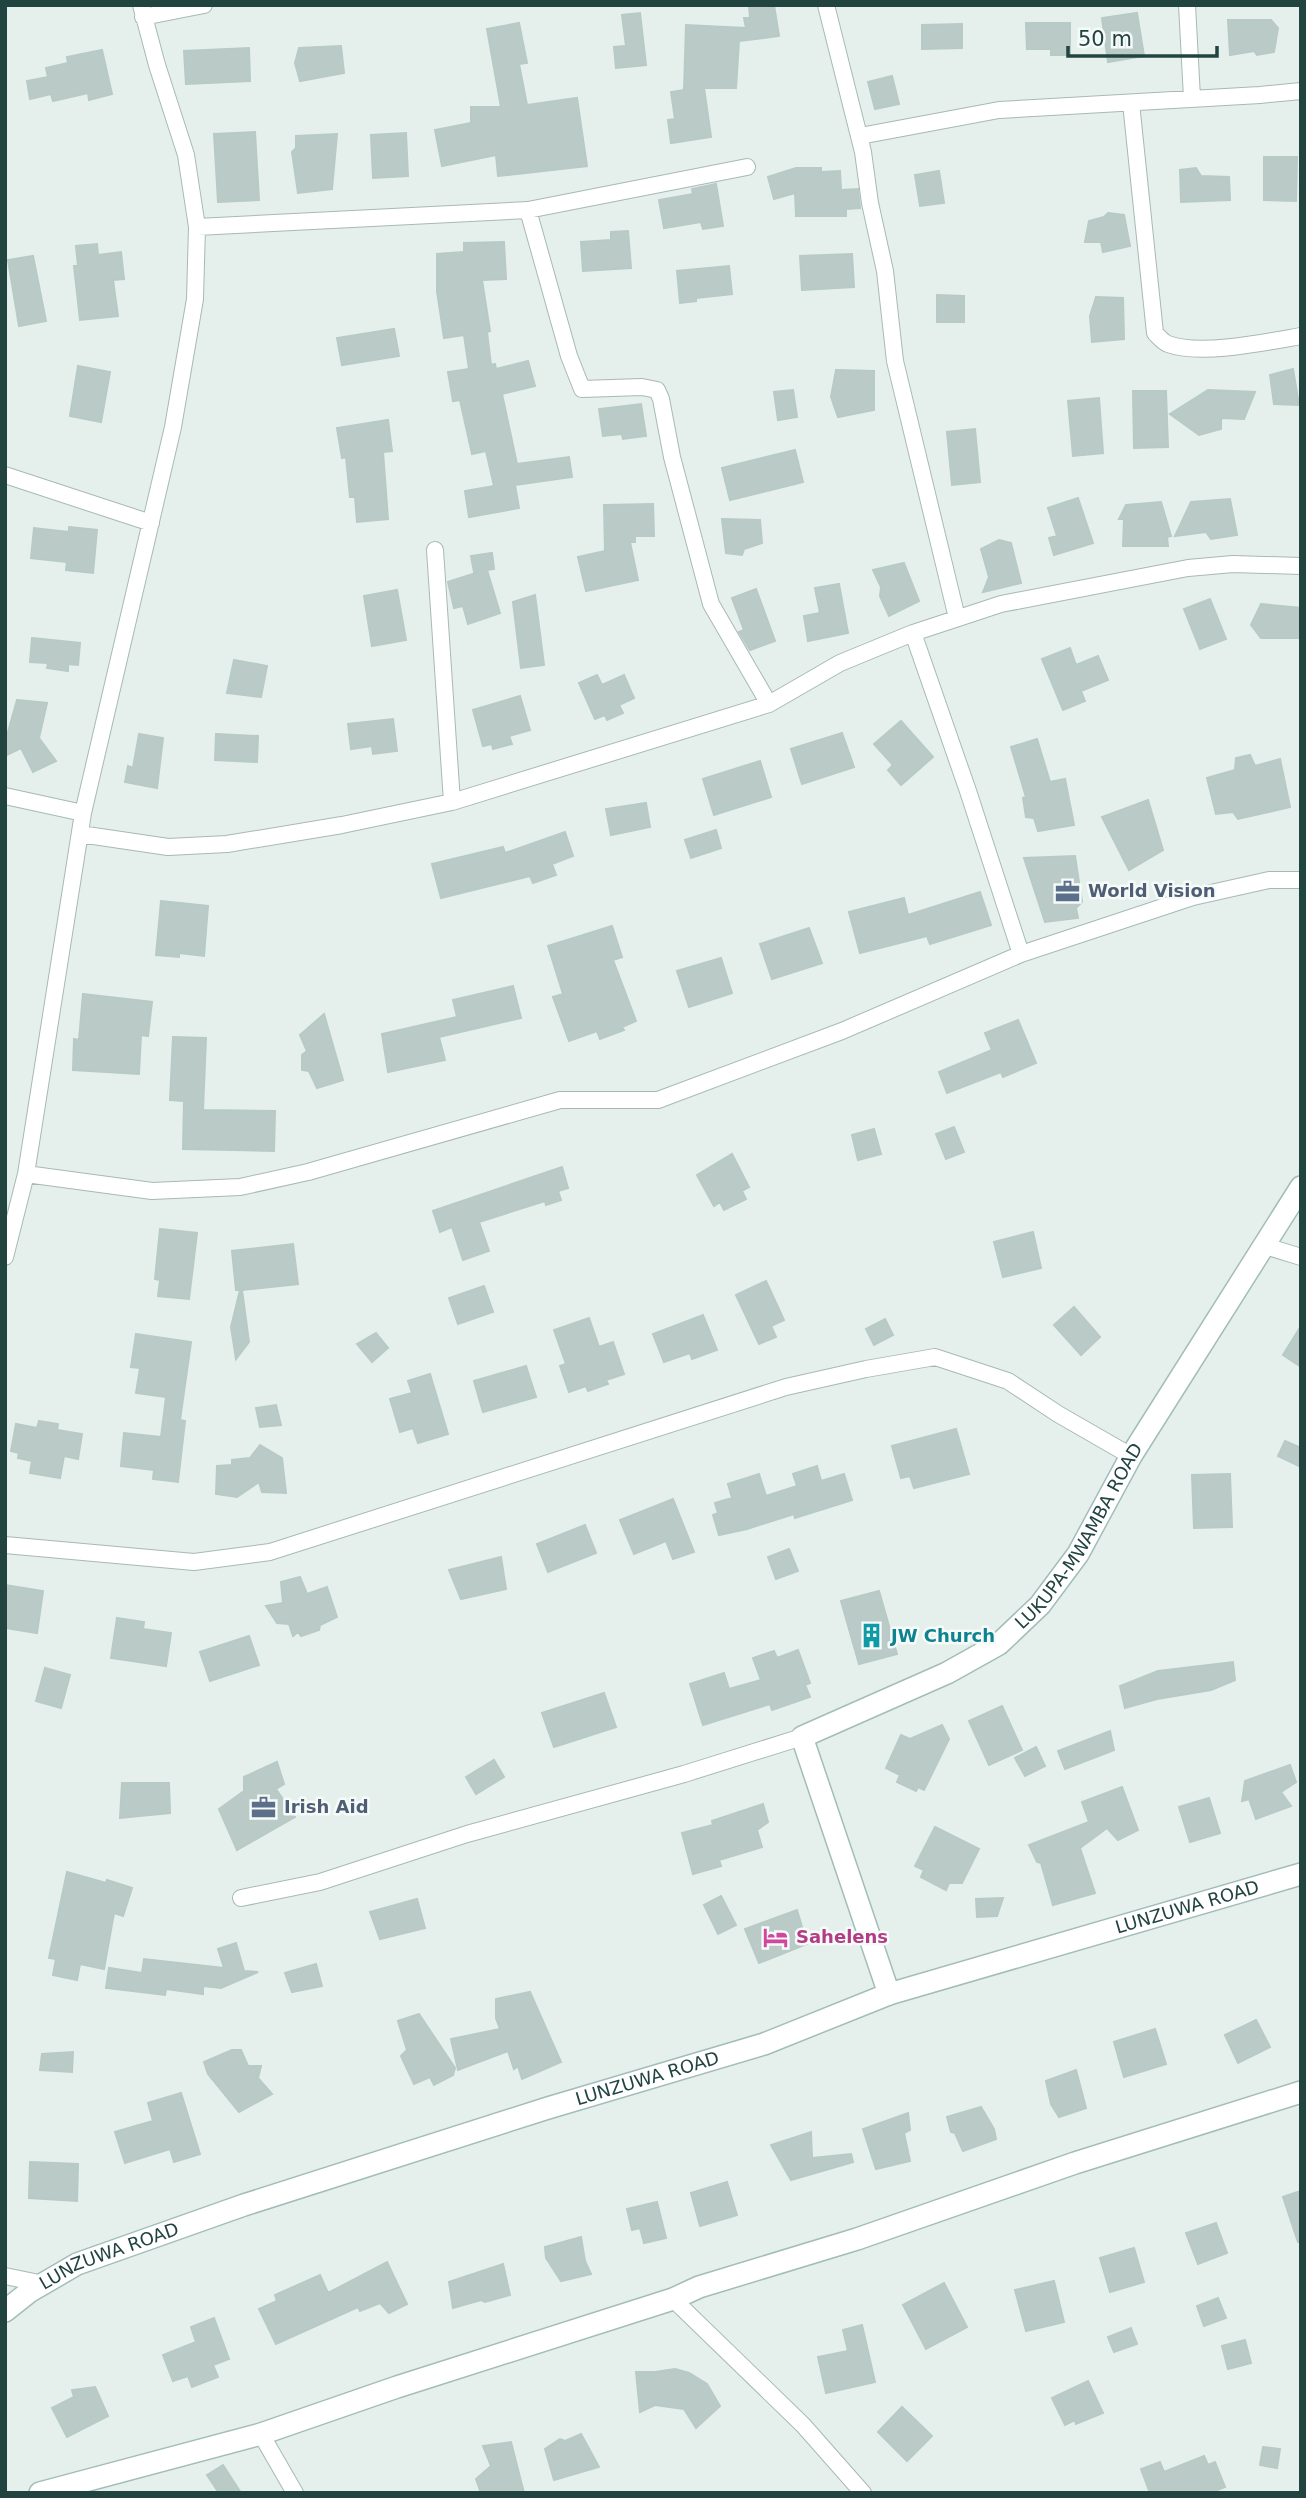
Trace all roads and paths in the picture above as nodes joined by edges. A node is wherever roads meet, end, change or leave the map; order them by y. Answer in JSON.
{"nodes":[{"id":1,"x":204,"y":5,"type":"edge"},
{"id":2,"x":826,"y":5,"type":"edge"},
{"id":3,"x":1187,"y":5,"type":"edge"},
{"id":4,"x":142,"y":11,"type":"edge"},
{"id":5,"x":1301,"y":91,"type":"edge"},
{"id":6,"x":1192,"y":98,"type":"junction"},
{"id":7,"x":1131,"y":103,"type":"junction"},
{"id":8,"x":860,"y":136,"type":"junction"},
{"id":9,"x":747,"y":167,"type":"dead end"},
{"id":10,"x":528,"y":210,"type":"junction"},
{"id":11,"x":197,"y":227,"type":"junction"},
{"id":12,"x":1301,"y":336,"type":"edge"},
{"id":13,"x":5,"y":475,"type":"edge"},
{"id":14,"x":151,"y":523,"type":"junction"},
{"id":15,"x":435,"y":550,"type":"dead end"},
{"id":16,"x":1301,"y":566,"type":"edge"},
{"id":17,"x":957,"y":618,"type":"junction"},
{"id":18,"x":913,"y":633,"type":"junction"},
{"id":19,"x":769,"y":704,"type":"junction"},
{"id":20,"x":5,"y":796,"type":"edge"},
{"id":21,"x":452,"y":802,"type":"junction"},
{"id":22,"x":83,"y":813,"type":"junction"},
{"id":23,"x":80,"y":834,"type":"junction"},
{"id":24,"x":1301,"y":880,"type":"edge"},
{"id":25,"x":1021,"y":954,"type":"junction"},
{"id":26,"x":26,"y":1174,"type":"junction"},
{"id":27,"x":1301,"y":1187,"type":"edge"},
{"id":28,"x":1262,"y":1245,"type":"junction"},
{"id":29,"x":5,"y":1257,"type":"edge"},
{"id":30,"x":1301,"y":1257,"type":"edge"},
{"id":31,"x":1131,"y":1456,"type":"junction"},
{"id":32,"x":5,"y":1545,"type":"edge"},
{"id":33,"x":802,"y":1737,"type":"junction"},
{"id":34,"x":1301,"y":1874,"type":"edge"},
{"id":35,"x":241,"y":1898,"type":"dead end"},
{"id":36,"x":889,"y":1994,"type":"junction"},
{"id":37,"x":1301,"y":2092,"type":"edge"},
{"id":38,"x":5,"y":2276,"type":"edge"},
{"id":39,"x":44,"y":2284,"type":"junction"},
{"id":40,"x":673,"y":2299,"type":"junction"},
{"id":41,"x":5,"y":2311,"type":"edge"},
{"id":42,"x":261,"y":2434,"type":"junction"},
{"id":43,"x":40,"y":2493,"type":"edge"},
{"id":44,"x":295,"y":2493,"type":"edge"},
{"id":45,"x":863,"y":2493,"type":"edge"}],
"edges":[{"from":1,"to":4,"type":"street"},
{"from":2,"to":8,"type":"street"},
{"from":3,"to":6,"type":"street"},
{"from":4,"to":11,"type":"street"},
{"from":5,"to":6,"type":"street"},
{"from":6,"to":7,"type":"street"},
{"from":7,"to":8,"type":"street"},
{"from":7,"to":12,"type":"street"},
{"from":8,"to":17,"type":"street"},
{"from":9,"to":10,"type":"street"},
{"from":10,"to":11,"type":"street"},
{"from":10,"to":19,"type":"street"},
{"from":11,"to":14,"type":"street"},
{"from":13,"to":14,"type":"street"},
{"from":14,"to":22,"type":"street"},
{"from":15,"to":21,"type":"street"},
{"from":16,"to":17,"type":"street"},
{"from":17,"to":18,"type":"street"},
{"from":18,"to":19,"type":"street"},
{"from":18,"to":25,"type":"street"},
{"from":19,"to":21,"type":"street"},
{"from":20,"to":22,"type":"street"},
{"from":21,"to":23,"type":"street"},
{"from":22,"to":23,"type":"street"},
{"from":23,"to":26,"type":"street"},
{"from":24,"to":25,"type":"street"},
{"from":25,"to":26,"type":"street"},
{"from":26,"to":29,"type":"street"},
{"from":27,"to":28,"type":"street","name":"LUKUPA-MWAMBA ROAD"},
{"from":28,"to":30,"type":"street"},
{"from":28,"to":31,"type":"street","name":"LUKUPA-MWAMBA ROAD"},
{"from":31,"to":32,"type":"street"},
{"from":31,"to":33,"type":"street","name":"LUKUPA-MWAMBA ROAD"},
{"from":33,"to":35,"type":"street"},
{"from":33,"to":36,"type":"street"},
{"from":34,"to":36,"type":"street","name":"LUNZUWA ROAD"},
{"from":36,"to":39,"type":"street","name":"LUNZUWA ROAD"},
{"from":37,"to":40,"type":"street"},
{"from":38,"to":39,"type":"street"},
{"from":39,"to":41,"type":"street","name":"LUNZUWA ROAD"},
{"from":40,"to":42,"type":"street"},
{"from":40,"to":45,"type":"street"},
{"from":42,"to":43,"type":"street"},
{"from":42,"to":44,"type":"street"}]}
